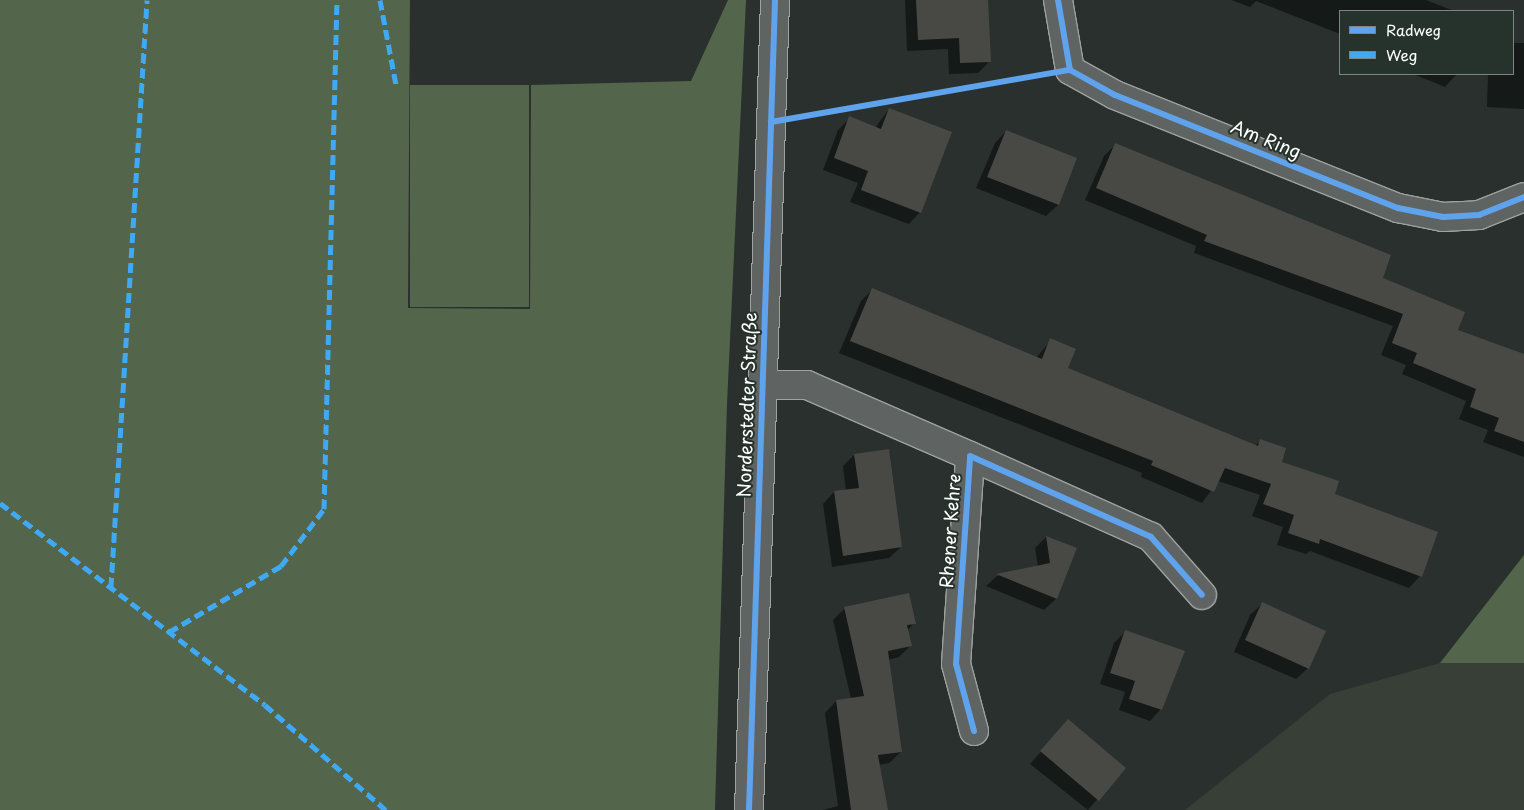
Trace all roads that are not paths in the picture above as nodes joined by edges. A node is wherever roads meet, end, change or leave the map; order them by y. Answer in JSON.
{"nodes":[{"id":1,"x":775,"y":0,"type":"edge"},
{"id":2,"x":1058,"y":0,"type":"edge"},
{"id":3,"x":1524,"y":197,"type":"edge"},
{"id":4,"x":763,"y":384,"type":"junction"},
{"id":5,"x":970,"y":456,"type":"junction"},
{"id":6,"x":1202,"y":595,"type":"dead end"},
{"id":7,"x":974,"y":731,"type":"dead end"},
{"id":8,"x":749,"y":810,"type":"edge"}],
"edges":[{"from":1,"to":4,"type":"street","name":"Norderstedter Straße"},
{"from":2,"to":3,"type":"street","name":"Am Ring"},
{"from":4,"to":5,"type":"street","name":"Rhener Kehre"},
{"from":4,"to":8,"type":"street","name":"Norderstedter Straße"},
{"from":5,"to":6,"type":"street","name":"Rhener Kehre"},
{"from":5,"to":7,"type":"street","name":"Rhener Kehre"}]}
